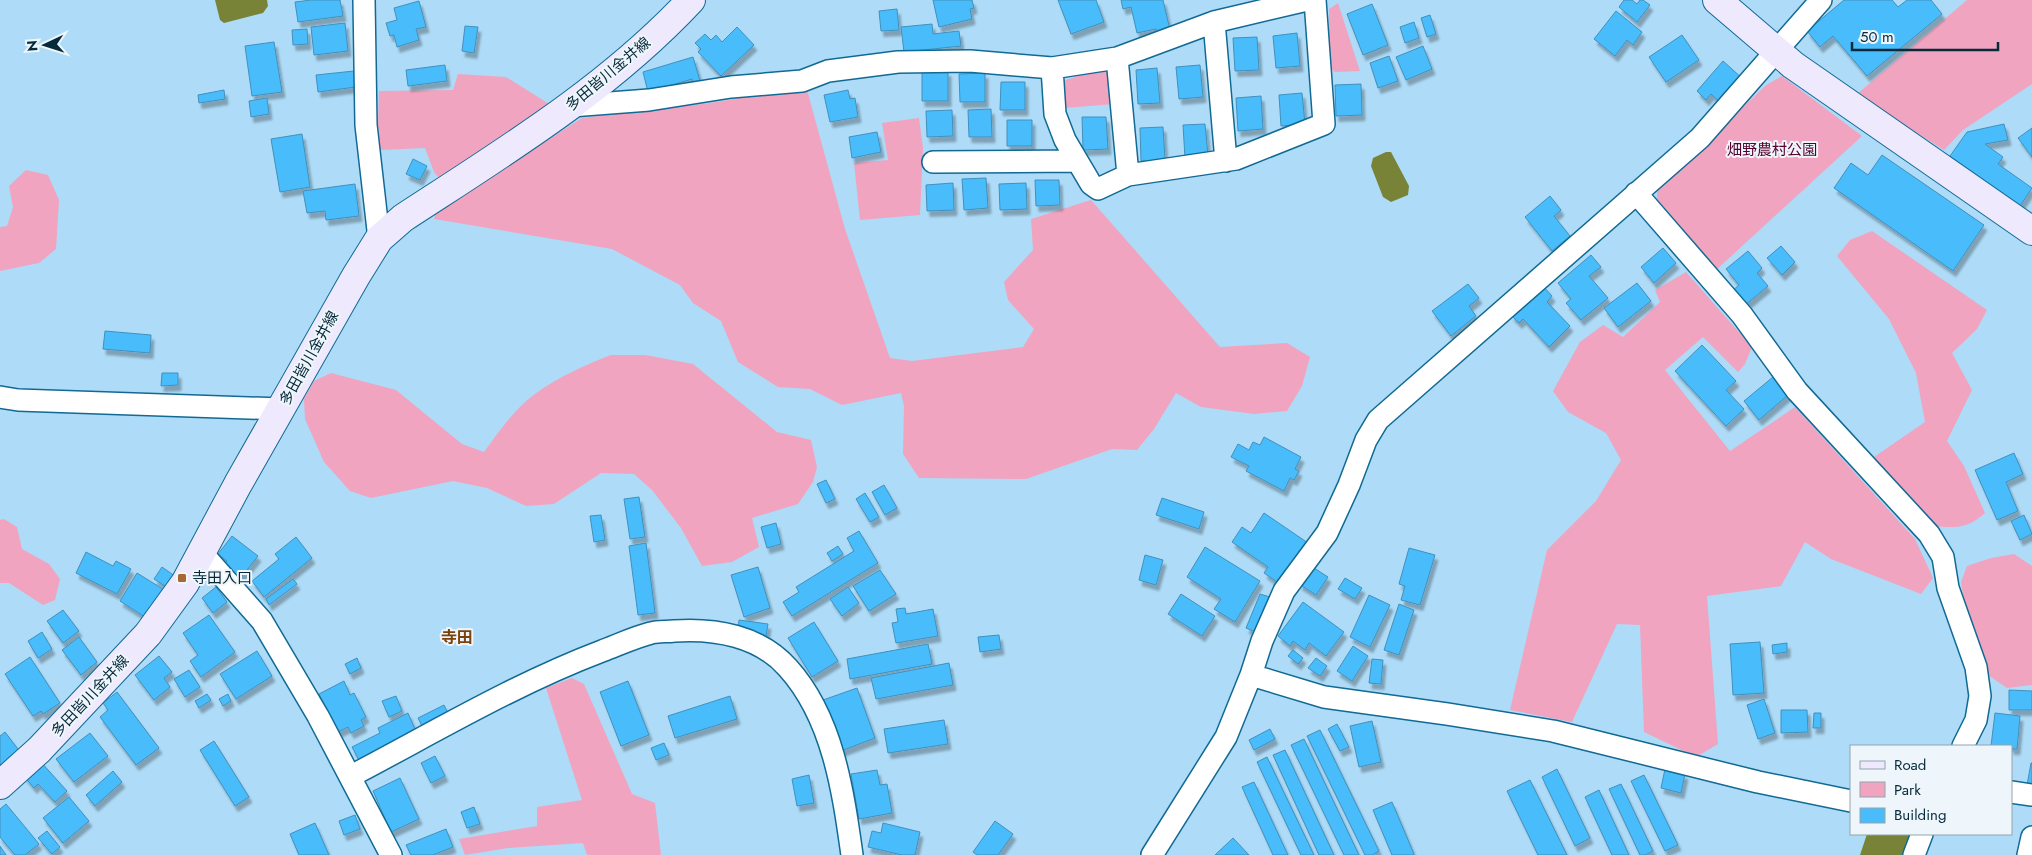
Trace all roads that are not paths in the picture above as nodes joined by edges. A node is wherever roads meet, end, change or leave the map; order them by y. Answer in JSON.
{"nodes":[{"id":1,"x":364,"y":0,"type":"edge"},
{"id":2,"x":691,"y":0,"type":"edge"},
{"id":3,"x":1307,"y":0,"type":"edge"},
{"id":4,"x":1315,"y":0,"type":"edge"},
{"id":5,"x":1716,"y":0,"type":"edge"},
{"id":6,"x":1821,"y":0,"type":"edge"},
{"id":7,"x":1214,"y":22,"type":"junction"},
{"id":8,"x":1776,"y":52,"type":"junction"},
{"id":9,"x":1117,"y":58,"type":"junction"},
{"id":10,"x":1052,"y":68,"type":"junction"},
{"id":11,"x":571,"y":106,"type":"junction"},
{"id":12,"x":1077,"y":161,"type":"junction"},
{"id":13,"x":1226,"y":161,"type":"junction"},
{"id":14,"x":933,"y":162,"type":"dead end"},
{"id":15,"x":1128,"y":174,"type":"junction"},
{"id":16,"x":1636,"y":193,"type":"junction"},
{"id":17,"x":2032,"y":231,"type":"edge"},
{"id":18,"x":379,"y":239,"type":"junction"},
{"id":19,"x":0,"y":397,"type":"edge"},
{"id":20,"x":281,"y":409,"type":"junction"},
{"id":21,"x":202,"y":553,"type":"junction"},
{"id":22,"x":1251,"y":675,"type":"junction"},
{"id":23,"x":1964,"y":745,"type":"edge"},
{"id":24,"x":351,"y":776,"type":"junction"},
{"id":25,"x":0,"y":785,"type":"edge"},
{"id":26,"x":2012,"y":792,"type":"edge"},
{"id":27,"x":2032,"y":795,"type":"edge"},
{"id":28,"x":1850,"y":801,"type":"edge"},
{"id":29,"x":1922,"y":835,"type":"edge"},
{"id":30,"x":2032,"y":837,"type":"edge"},
{"id":31,"x":391,"y":855,"type":"edge"},
{"id":32,"x":852,"y":855,"type":"edge"},
{"id":33,"x":1152,"y":855,"type":"edge"},
{"id":34,"x":1914,"y":855,"type":"edge"},
{"id":35,"x":2028,"y":855,"type":"edge"}],
"edges":[{"from":1,"to":18,"type":"street"},
{"from":2,"to":11,"type":"main road","name":"多田皆川金井線"},
{"from":3,"to":7,"type":"street"},
{"from":4,"to":13,"type":"street"},
{"from":5,"to":8,"type":"main road"},
{"from":6,"to":8,"type":"street"},
{"from":7,"to":9,"type":"street"},
{"from":7,"to":13,"type":"street"},
{"from":8,"to":16,"type":"street"},
{"from":8,"to":17,"type":"main road"},
{"from":9,"to":10,"type":"street"},
{"from":9,"to":15,"type":"street"},
{"from":10,"to":11,"type":"street"},
{"from":10,"to":12,"type":"street"},
{"from":11,"to":18,"type":"main road","name":"多田皆川金井線"},
{"from":12,"to":14,"type":"street"},
{"from":12,"to":15,"type":"street"},
{"from":13,"to":15,"type":"street"},
{"from":16,"to":22,"type":"street"},
{"from":16,"to":23,"type":"street"},
{"from":18,"to":20,"type":"main road","name":"多田皆川金井線"},
{"from":19,"to":20,"type":"street"},
{"from":20,"to":21,"type":"main road","name":"多田皆川金井線"},
{"from":21,"to":24,"type":"street"},
{"from":21,"to":25,"type":"main road","name":"多田皆川金井線"},
{"from":22,"to":28,"type":"street"},
{"from":22,"to":33,"type":"street"},
{"from":24,"to":31,"type":"street"},
{"from":24,"to":32,"type":"street"},
{"from":26,"to":27,"type":"street"},
{"from":29,"to":34,"type":"street"},
{"from":30,"to":35,"type":"street"}]}
